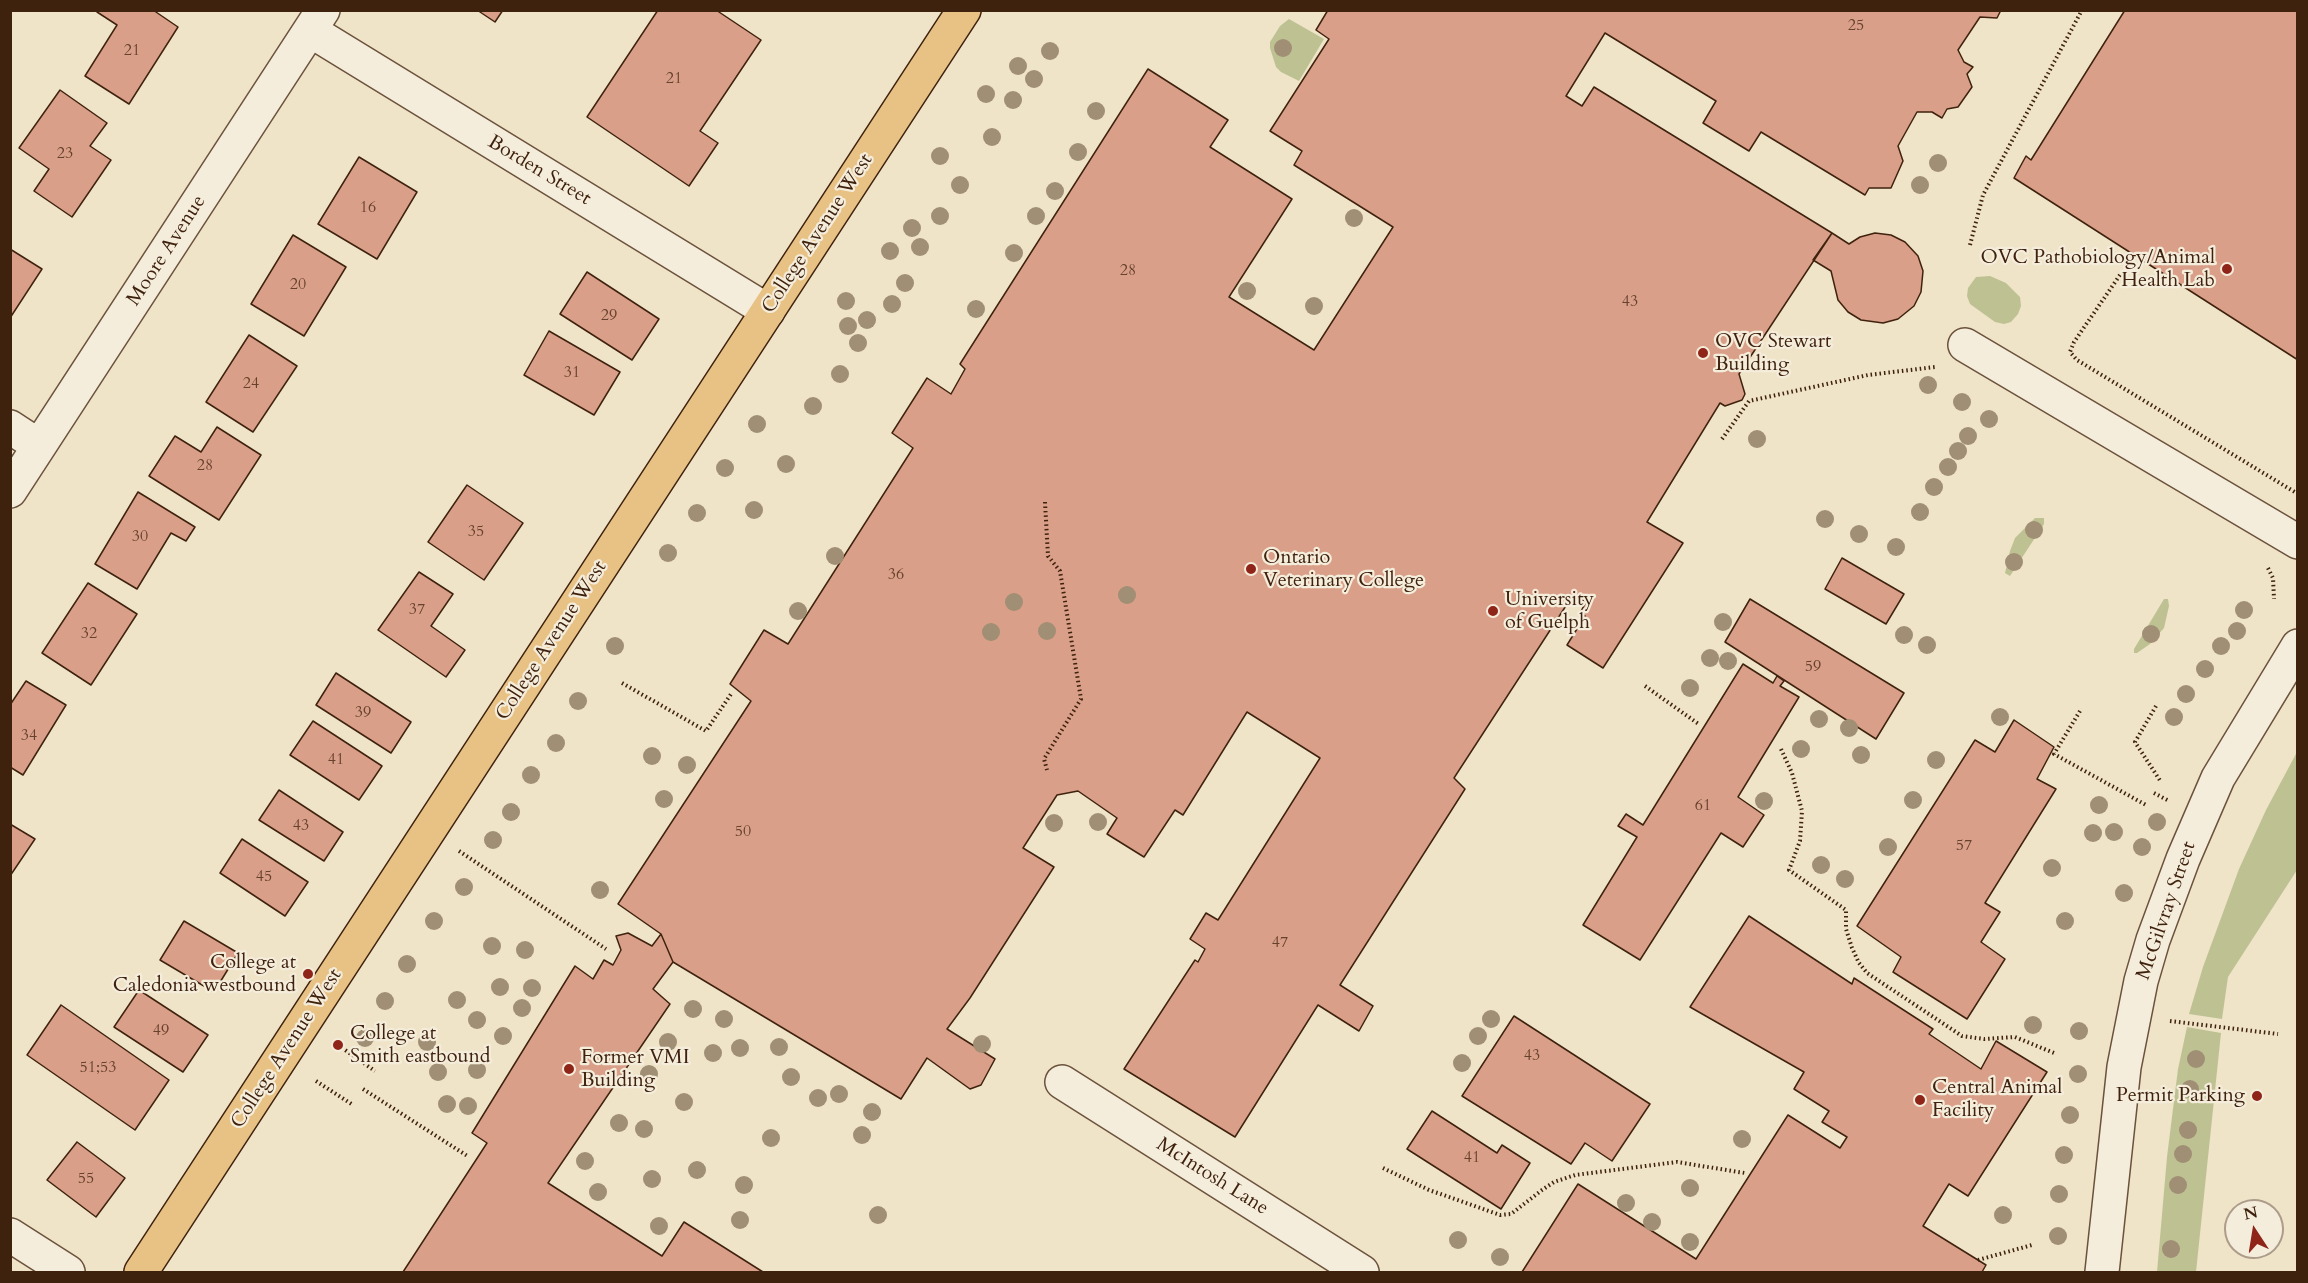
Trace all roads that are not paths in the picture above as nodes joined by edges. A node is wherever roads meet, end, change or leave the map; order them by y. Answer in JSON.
{"nodes":[{"id":1,"x":963,"y":10,"type":"edge"},
{"id":2,"x":317,"y":21,"type":"edge"},
{"id":3,"x":768,"y":311,"type":"junction"},
{"id":4,"x":1954,"y":356,"type":"road end"},
{"id":5,"x":10,"y":427,"type":"edge"},
{"id":6,"x":39,"y":446,"type":"junction"},
{"id":7,"x":10,"y":492,"type":"edge"},
{"id":8,"x":2298,"y":542,"type":"edge"},
{"id":9,"x":2298,"y":646,"type":"edge"},
{"id":10,"x":1062,"y":1082,"type":"dead end"},
{"id":11,"x":10,"y":1234,"type":"edge"},
{"id":12,"x":68,"y":1272,"type":"edge"},
{"id":13,"x":141,"y":1272,"type":"edge"},
{"id":14,"x":1362,"y":1272,"type":"edge"},
{"id":15,"x":2102,"y":1272,"type":"edge"}],
"edges":[{"from":1,"to":3,"type":"main road","name":"College Avenue West"},
{"from":2,"to":3,"type":"street","name":"Borden Street"},
{"from":2,"to":6,"type":"street","name":"Moore Avenue"},
{"from":3,"to":13,"type":"main road","name":"College Avenue West"},
{"from":4,"to":8,"type":"street"},
{"from":5,"to":6,"type":"street"},
{"from":6,"to":7,"type":"street","name":"Moore Avenue"},
{"from":9,"to":15,"type":"street","name":"McGilvray Street"},
{"from":10,"to":14,"type":"street","name":"McIntosh Lane"},
{"from":11,"to":12,"type":"street"}]}
